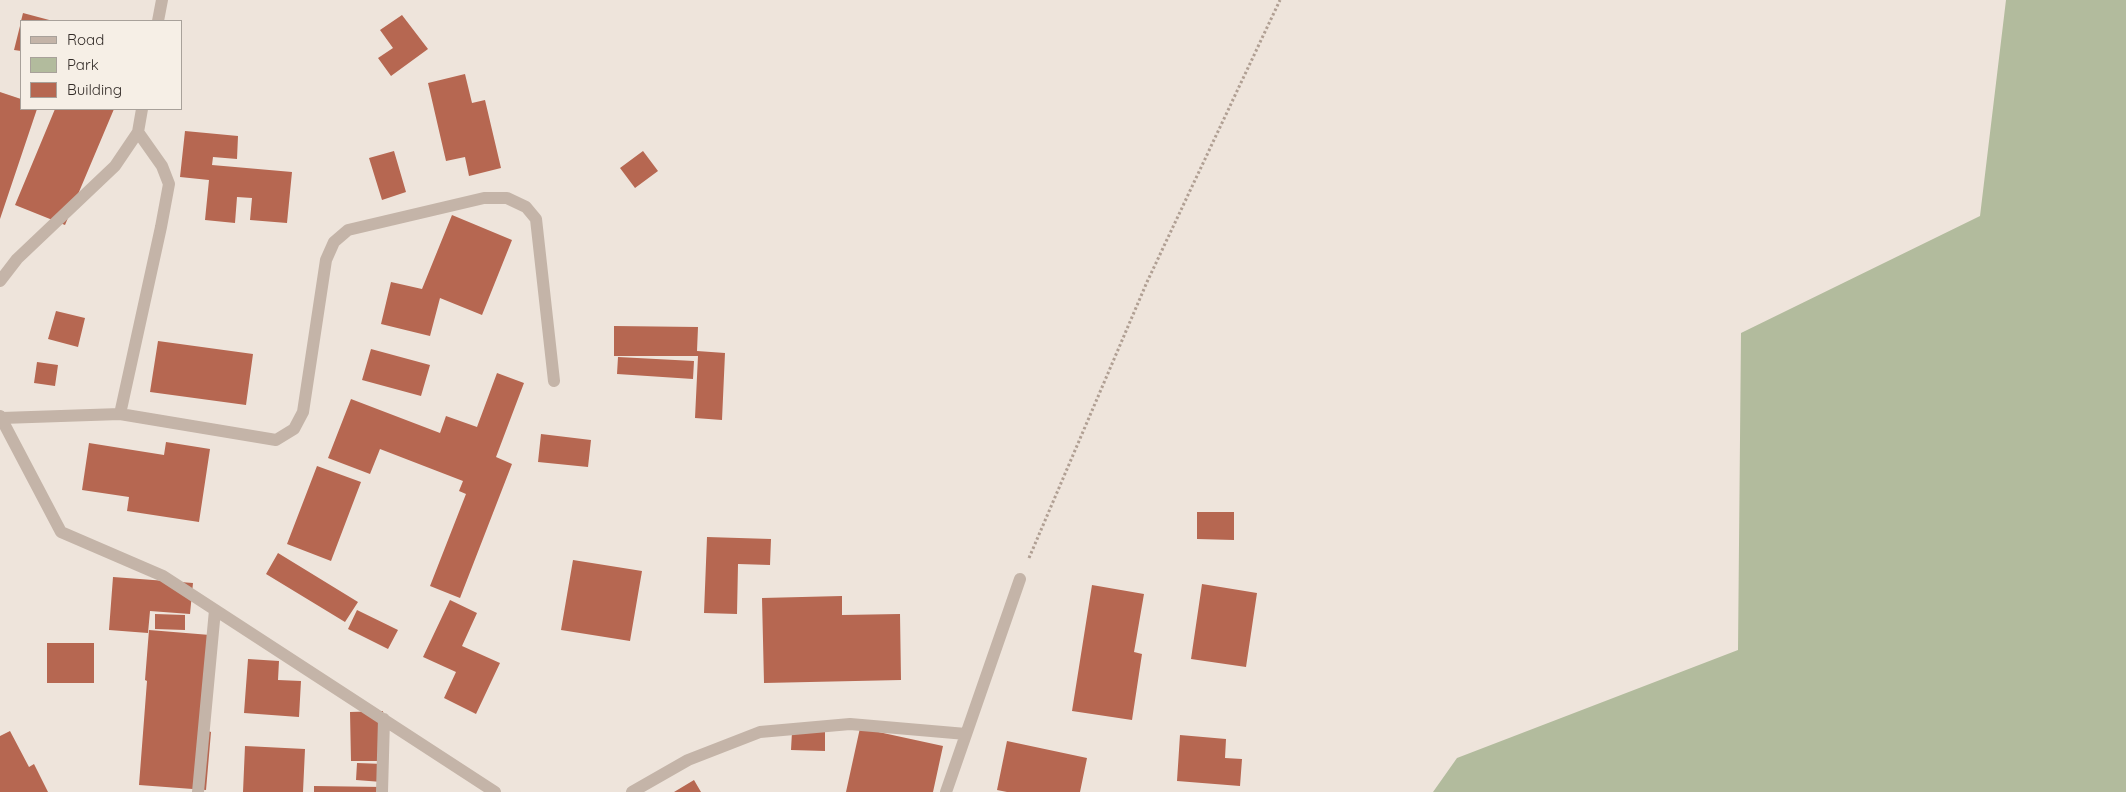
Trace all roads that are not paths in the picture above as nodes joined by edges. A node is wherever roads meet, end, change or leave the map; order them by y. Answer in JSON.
{"nodes":[{"id":1,"x":162,"y":0,"type":"edge"},
{"id":2,"x":158,"y":20,"type":"edge"},
{"id":3,"x":142,"y":110,"type":"edge"},
{"id":4,"x":138,"y":132,"type":"junction"},
{"id":5,"x":0,"y":281,"type":"edge"},
{"id":6,"x":554,"y":381,"type":"dead end"},
{"id":7,"x":120,"y":414,"type":"junction"},
{"id":8,"x":1,"y":417,"type":"edge"},
{"id":9,"x":1020,"y":579,"type":"road end"},
{"id":10,"x":215,"y":610,"type":"junction"},
{"id":11,"x":384,"y":719,"type":"junction"},
{"id":12,"x":966,"y":734,"type":"junction"},
{"id":13,"x":198,"y":792,"type":"edge"},
{"id":14,"x":382,"y":792,"type":"edge"},
{"id":15,"x":495,"y":792,"type":"edge"},
{"id":16,"x":632,"y":792,"type":"edge"},
{"id":17,"x":946,"y":792,"type":"edge"}],
"edges":[{"from":1,"to":2,"type":"street"},
{"from":3,"to":4,"type":"street"},
{"from":4,"to":5,"type":"street"},
{"from":4,"to":7,"type":"street"},
{"from":6,"to":7,"type":"street"},
{"from":7,"to":8,"type":"street"},
{"from":8,"to":10,"type":"street"},
{"from":9,"to":12,"type":"street"},
{"from":10,"to":11,"type":"street"},
{"from":10,"to":13,"type":"street"},
{"from":11,"to":14,"type":"street"},
{"from":11,"to":15,"type":"street"},
{"from":12,"to":16,"type":"street"},
{"from":12,"to":17,"type":"street"}]}
